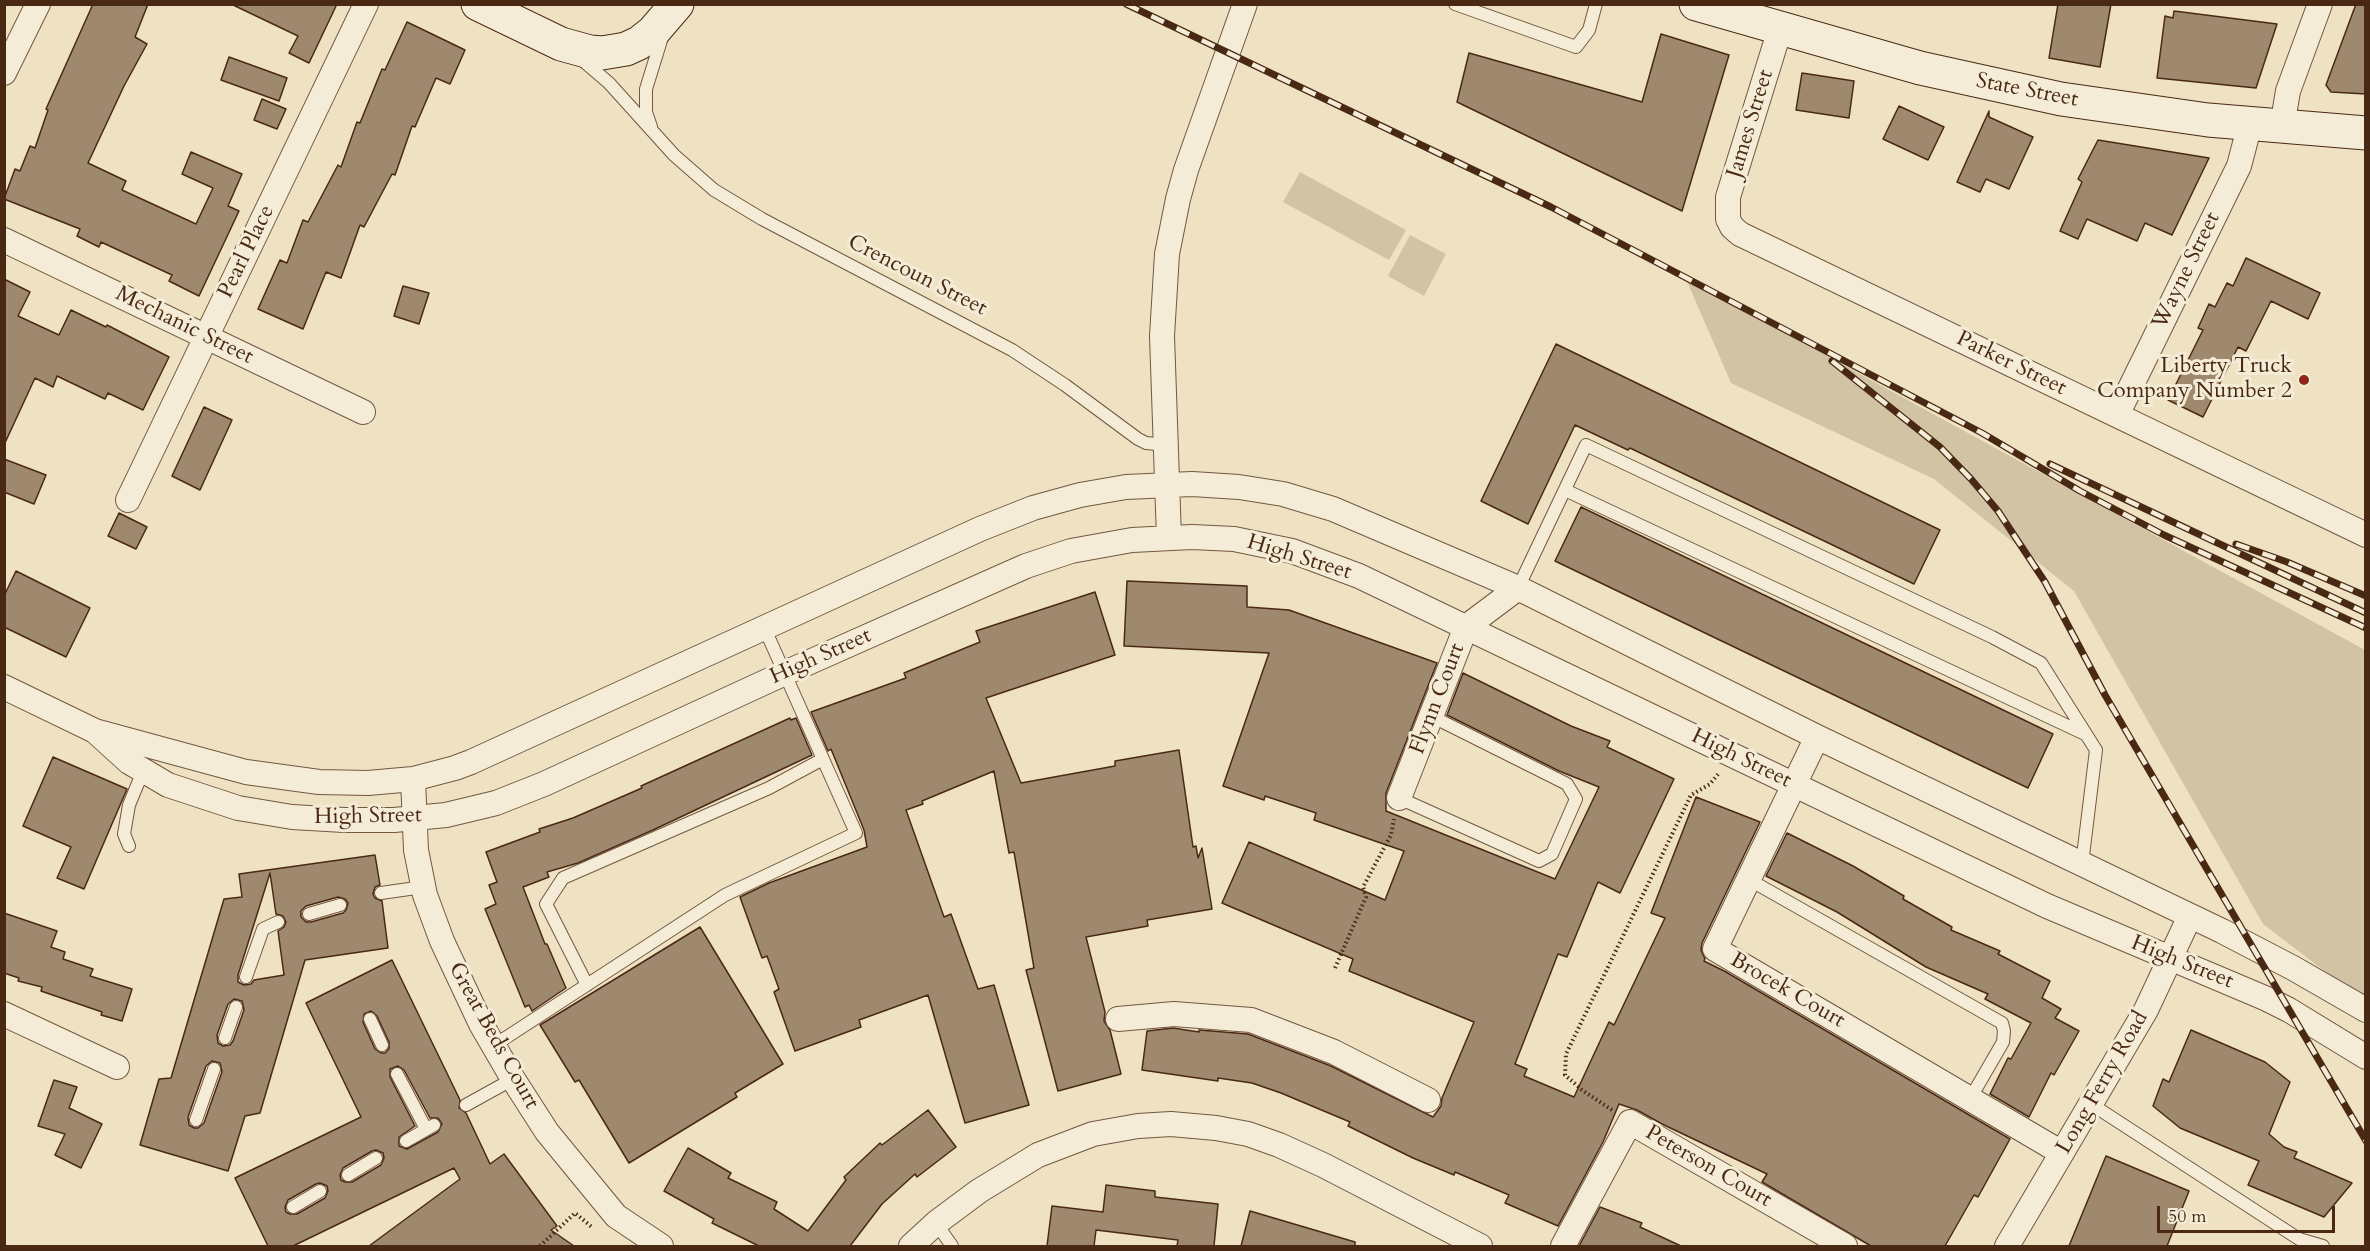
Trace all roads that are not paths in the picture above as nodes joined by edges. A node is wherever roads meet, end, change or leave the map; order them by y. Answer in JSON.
{"nodes":[{"id":1,"x":38,"y":4,"type":"edge"},
{"id":2,"x":366,"y":4,"type":"edge"},
{"id":3,"x":478,"y":4,"type":"edge"},
{"id":4,"x":1245,"y":4,"type":"edge"},
{"id":5,"x":1455,"y":4,"type":"edge"},
{"id":6,"x":1596,"y":4,"type":"edge"},
{"id":7,"x":1696,"y":4,"type":"edge"},
{"id":8,"x":2320,"y":4,"type":"edge"},
{"id":9,"x":677,"y":5,"type":"edge"},
{"id":10,"x":1779,"y":29,"type":"junction"},
{"id":11,"x":561,"y":44,"type":"junction"},
{"id":12,"x":4,"y":74,"type":"edge"},
{"id":13,"x":2266,"y":125,"type":"junction"},
{"id":14,"x":2366,"y":133,"type":"edge"},
{"id":15,"x":654,"y":134,"type":"junction"},
{"id":16,"x":1728,"y":219,"type":"joint"},
{"id":17,"x":4,"y":240,"type":"edge"},
{"id":18,"x":206,"y":337,"type":"junction"},
{"id":19,"x":363,"y":412,"type":"dead end"},
{"id":20,"x":2117,"y":415,"type":"junction"},
{"id":21,"x":1166,"y":445,"type":"junction"},
{"id":22,"x":1168,"y":485,"type":"junction"},
{"id":23,"x":1565,"y":490,"type":"junction"},
{"id":24,"x":128,"y":500,"type":"dead end"},
{"id":25,"x":2366,"y":535,"type":"edge"},
{"id":26,"x":1169,"y":538,"type":"junction"},
{"id":27,"x":1518,"y":588,"type":"junction"},
{"id":28,"x":764,"y":627,"type":"junction"},
{"id":29,"x":1466,"y":627,"type":"junction"},
{"id":30,"x":785,"y":673,"type":"junction"},
{"id":31,"x":4,"y":687,"type":"edge"},
{"id":32,"x":1431,"y":716,"type":"junction"},
{"id":33,"x":94,"y":731,"type":"junction"},
{"id":34,"x":2085,"y":734,"type":"junction"},
{"id":35,"x":1817,"y":737,"type":"junction"},
{"id":36,"x":823,"y":759,"type":"junction"},
{"id":37,"x":142,"y":771,"type":"junction"},
{"id":38,"x":413,"y":779,"type":"junction"},
{"id":39,"x":1794,"y":785,"type":"junction"},
{"id":40,"x":1399,"y":798,"type":"joint"},
{"id":41,"x":415,"y":818,"type":"junction"},
{"id":42,"x":129,"y":846,"type":"dead end"},
{"id":43,"x":2082,"y":864,"type":"junction"},
{"id":44,"x":1748,"y":879,"type":"junction"},
{"id":45,"x":423,"y":887,"type":"junction"},
{"id":46,"x":381,"y":893,"type":"dead end"},
{"id":47,"x":340,"y":905,"type":"dead end"},
{"id":48,"x":309,"y":914,"type":"dead end"},
{"id":49,"x":2190,"y":916,"type":"junction"},
{"id":50,"x":278,"y":922,"type":"dead end"},
{"id":51,"x":2171,"y":958,"type":"junction"},
{"id":52,"x":246,"y":977,"type":"dead end"},
{"id":53,"x":587,"y":985,"type":"junction"},
{"id":54,"x":236,"y":1006,"type":"dead end"},
{"id":55,"x":2366,"y":1010,"type":"edge"},
{"id":56,"x":4,"y":1014,"type":"edge"},
{"id":57,"x":1118,"y":1019,"type":"dead end"},
{"id":58,"x":370,"y":1020,"type":"dead end"},
{"id":59,"x":225,"y":1038,"type":"dead end"},
{"id":60,"x":382,"y":1045,"type":"dead end"},
{"id":61,"x":493,"y":1046,"type":"junction"},
{"id":62,"x":2366,"y":1058,"type":"edge"},
{"id":63,"x":117,"y":1067,"type":"dead end"},
{"id":64,"x":214,"y":1069,"type":"dead end"},
{"id":65,"x":397,"y":1074,"type":"dead end"},
{"id":66,"x":513,"y":1079,"type":"junction"},
{"id":67,"x":1970,"y":1099,"type":"junction"},
{"id":68,"x":1428,"y":1100,"type":"dead end"},
{"id":69,"x":2091,"y":1104,"type":"junction"},
{"id":70,"x":466,"y":1105,"type":"dead end"},
{"id":71,"x":195,"y":1120,"type":"dead end"},
{"id":72,"x":406,"y":1141,"type":"dead end"},
{"id":73,"x":2062,"y":1153,"type":"junction"},
{"id":74,"x":376,"y":1158,"type":"dead end"},
{"id":75,"x":348,"y":1175,"type":"dead end"},
{"id":76,"x":320,"y":1191,"type":"dead end"},
{"id":77,"x":293,"y":1207,"type":"dead end"},
{"id":78,"x":936,"y":1223,"type":"junction"},
{"id":79,"x":661,"y":1246,"type":"edge"},
{"id":80,"x":910,"y":1246,"type":"edge"},
{"id":81,"x":952,"y":1246,"type":"edge"},
{"id":82,"x":1480,"y":1246,"type":"edge"},
{"id":83,"x":1563,"y":1246,"type":"edge"},
{"id":84,"x":1845,"y":1246,"type":"edge"},
{"id":85,"x":2007,"y":1246,"type":"edge"},
{"id":86,"x":2323,"y":1246,"type":"edge"}],
"edges":[{"from":1,"to":12,"type":"street"},
{"from":2,"to":18,"type":"street","name":"Pearl Place"},
{"from":3,"to":11,"type":"street"},
{"from":4,"to":21,"type":"street"},
{"from":5,"to":6,"type":"lane"},
{"from":7,"to":10,"type":"street","name":"State Street"},
{"from":8,"to":13,"type":"street","name":"Wayne Street"},
{"from":9,"to":11,"type":"street"},
{"from":9,"to":15,"type":"lane","name":"Crencoun Street"},
{"from":10,"to":13,"type":"street","name":"State Street"},
{"from":10,"to":16,"type":"street","name":"James Street"},
{"from":11,"to":15,"type":"lane","name":"Crencoun Street"},
{"from":13,"to":14,"type":"street","name":"State Street"},
{"from":13,"to":20,"type":"street","name":"Wayne Street"},
{"from":15,"to":21,"type":"lane","name":"Crencoun Street"},
{"from":16,"to":20,"type":"street","name":"Parker Street"},
{"from":17,"to":18,"type":"street","name":"Mechanic Street"},
{"from":18,"to":19,"type":"street","name":"Mechanic Street"},
{"from":18,"to":24,"type":"street","name":"Pearl Place"},
{"from":20,"to":25,"type":"street","name":"Parker Street"},
{"from":21,"to":22,"type":"street"},
{"from":22,"to":26,"type":"street"},
{"from":22,"to":27,"type":"street","name":"High Street"},
{"from":22,"to":28,"type":"street","name":"High Street"},
{"from":23,"to":27,"type":"lane"},
{"from":23,"to":34,"type":"lane"},
{"from":23,"to":34,"type":"lane"},
{"from":26,"to":29,"type":"street","name":"High Street"},
{"from":26,"to":30,"type":"street","name":"High Street"},
{"from":27,"to":29,"type":"street","name":"Flynn Court"},
{"from":27,"to":35,"type":"street","name":"High Street"},
{"from":28,"to":30,"type":"lane"},
{"from":28,"to":38,"type":"street","name":"High Street"},
{"from":29,"to":32,"type":"street","name":"Flynn Court"},
{"from":29,"to":39,"type":"street","name":"High Street"},
{"from":30,"to":36,"type":"lane"},
{"from":30,"to":41,"type":"street","name":"High Street"},
{"from":31,"to":33,"type":"street","name":"High Street"},
{"from":32,"to":40,"type":"street","name":"Flynn Court"},
{"from":32,"to":40,"type":"lane"},
{"from":33,"to":37,"type":"street","name":"High Street"},
{"from":33,"to":38,"type":"street","name":"High Street"},
{"from":34,"to":43,"type":"lane"},
{"from":35,"to":39,"type":"street","name":"Brocek Court"},
{"from":35,"to":43,"type":"street","name":"High Street"},
{"from":36,"to":53,"type":"lane"},
{"from":36,"to":53,"type":"lane"},
{"from":37,"to":41,"type":"street","name":"High Street"},
{"from":37,"to":42,"type":"lane"},
{"from":38,"to":41,"type":"street","name":"Great Beds Court"},
{"from":39,"to":44,"type":"street","name":"Brocek Court"},
{"from":39,"to":51,"type":"street","name":"High Street"},
{"from":41,"to":45,"type":"street","name":"Great Beds Court"},
{"from":43,"to":49,"type":"street","name":"High Street"},
{"from":44,"to":67,"type":"street","name":"Brocek Court"},
{"from":44,"to":67,"type":"lane"},
{"from":45,"to":46,"type":"lane"},
{"from":45,"to":61,"type":"street","name":"Great Beds Court"},
{"from":47,"to":48,"type":"lane"},
{"from":49,"to":51,"type":"street","name":"Long Ferry Road"},
{"from":49,"to":55,"type":"street","name":"High Street"},
{"from":50,"to":52,"type":"lane"},
{"from":51,"to":62,"type":"street","name":"High Street"},
{"from":51,"to":69,"type":"street","name":"Long Ferry Road"},
{"from":53,"to":61,"type":"lane"},
{"from":54,"to":59,"type":"lane"},
{"from":56,"to":63,"type":"street"},
{"from":57,"to":68,"type":"street"},
{"from":58,"to":60,"type":"lane"},
{"from":61,"to":66,"type":"street","name":"Great Beds Court"},
{"from":64,"to":71,"type":"lane"},
{"from":65,"to":72,"type":"lane"},
{"from":66,"to":70,"type":"lane"},
{"from":66,"to":79,"type":"street","name":"Great Beds Court"},
{"from":67,"to":73,"type":"street","name":"Brocek Court"},
{"from":69,"to":73,"type":"street","name":"Long Ferry Road"},
{"from":69,"to":86,"type":"lane"},
{"from":73,"to":85,"type":"street","name":"Long Ferry Road"},
{"from":74,"to":75,"type":"lane"},
{"from":76,"to":77,"type":"lane"},
{"from":78,"to":80,"type":"street"},
{"from":78,"to":81,"type":"lane"},
{"from":78,"to":82,"type":"street"},
{"from":83,"to":84,"type":"street","name":"Peterson Court"}]}
